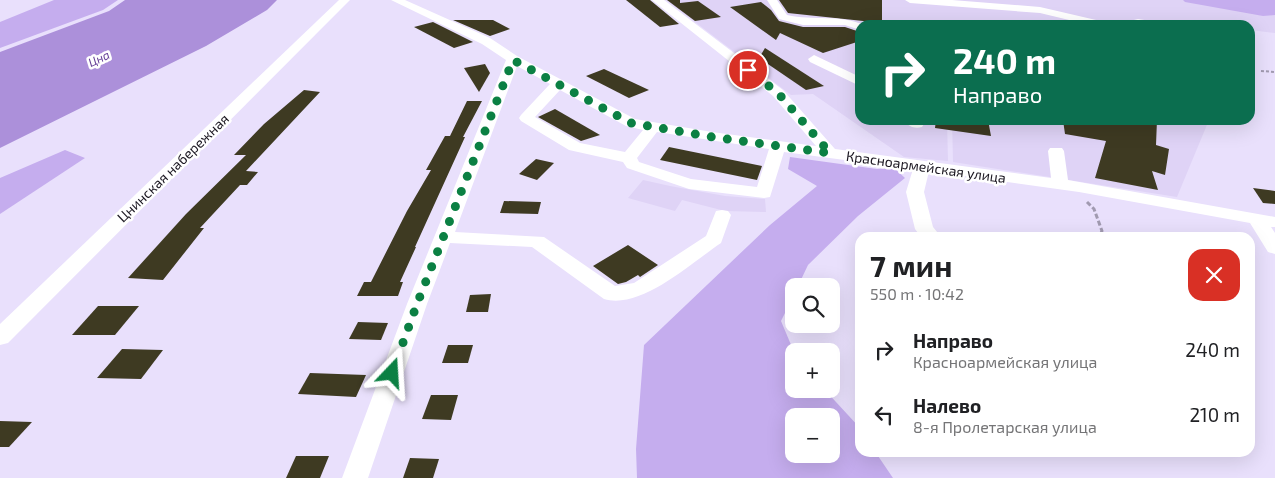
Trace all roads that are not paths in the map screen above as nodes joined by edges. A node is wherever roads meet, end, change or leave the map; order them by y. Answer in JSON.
{"nodes":[{"id":1,"x":346,"y":0,"type":"edge"},
{"id":2,"x":396,"y":0,"type":"edge"},
{"id":3,"x":657,"y":0,"type":"edge"},
{"id":4,"x":772,"y":0,"type":"edge"},
{"id":5,"x":910,"y":0,"type":"edge"},
{"id":6,"x":1083,"y":20,"type":"edge"},
{"id":7,"x":855,"y":25,"type":"edge"},
{"id":8,"x":814,"y":59,"type":"dead end"},
{"id":9,"x":513,"y":60,"type":"junction"},
{"id":10,"x":855,"y":80,"type":"edge"},
{"id":11,"x":558,"y":84,"type":"junction"},
{"id":12,"x":653,"y":127,"type":"junction"},
{"id":13,"x":778,"y":146,"type":"junction"},
{"id":14,"x":1056,"y":151,"type":"dead end"},
{"id":15,"x":830,"y":153,"type":"junction"},
{"id":16,"x":629,"y":158,"type":"junction"},
{"id":17,"x":922,"y":166,"type":"junction"},
{"id":18,"x":1065,"y":185,"type":"junction"},
{"id":19,"x":722,"y":215,"type":"dead end"},
{"id":20,"x":1256,"y":219,"type":"junction"},
{"id":21,"x":1275,"y":222,"type":"edge"},
{"id":22,"x":927,"y":232,"type":"edge"},
{"id":23,"x":443,"y":237,"type":"junction"},
{"id":24,"x":1275,"y":248,"type":"edge"},
{"id":25,"x":0,"y":337,"type":"edge"},
{"id":26,"x":355,"y":478,"type":"edge"}],
"edges":[{"from":1,"to":25,"type":"street","name":"Цнинская набережная"},
{"from":2,"to":9,"type":"street","name":"Красноармейская улица"},
{"from":3,"to":15,"type":"street"},
{"from":4,"to":7,"type":"street"},
{"from":5,"to":6,"type":"street"},
{"from":8,"to":10,"type":"street"},
{"from":9,"to":11,"type":"street","name":"Красноармейская улица"},
{"from":9,"to":23,"type":"street"},
{"from":11,"to":12,"type":"street","name":"Красноармейская улица"},
{"from":11,"to":16,"type":"street"},
{"from":12,"to":13,"type":"street","name":"Красноармейская улица"},
{"from":12,"to":16,"type":"street"},
{"from":13,"to":15,"type":"street","name":"Красноармейская улица"},
{"from":13,"to":16,"type":"street"},
{"from":14,"to":18,"type":"street"},
{"from":15,"to":17,"type":"street","name":"Красноармейская улица"},
{"from":17,"to":18,"type":"street","name":"Красноармейская улица"},
{"from":17,"to":22,"type":"street"},
{"from":18,"to":20,"type":"street","name":"Красноармейская улица"},
{"from":19,"to":23,"type":"street"},
{"from":20,"to":21,"type":"street","name":"Красноармейская улица"},
{"from":20,"to":24,"type":"street"},
{"from":23,"to":26,"type":"street"}]}
